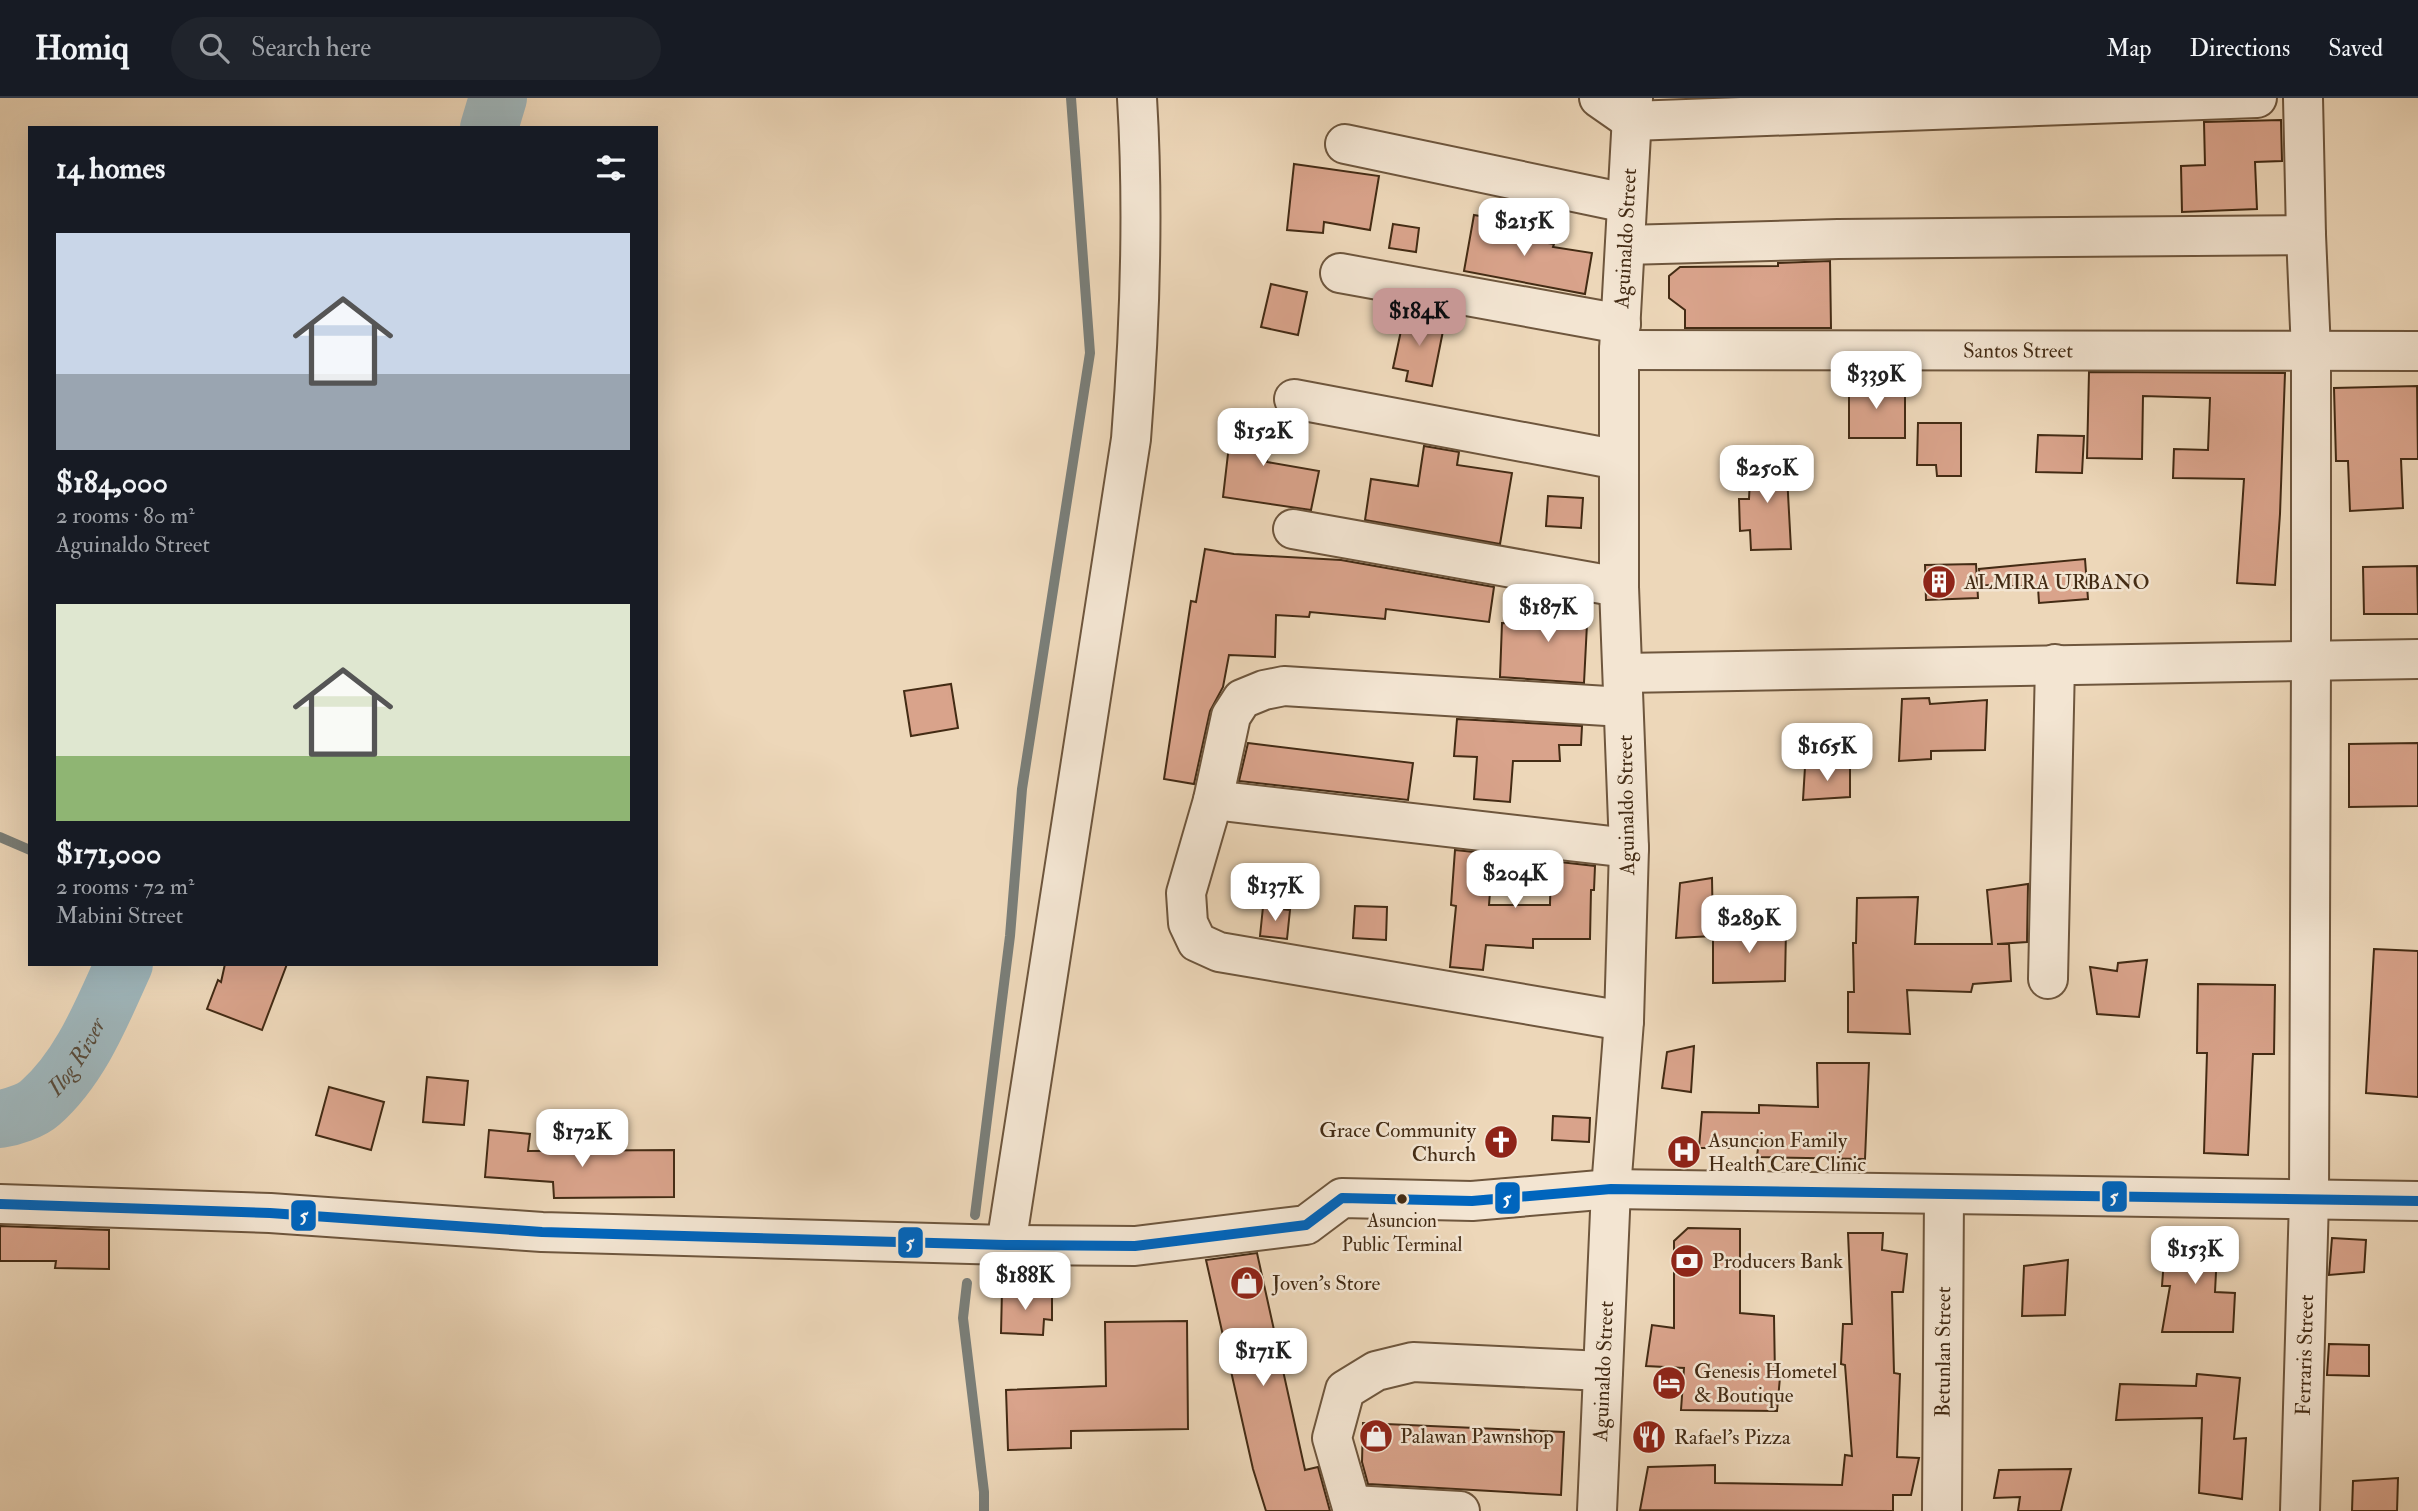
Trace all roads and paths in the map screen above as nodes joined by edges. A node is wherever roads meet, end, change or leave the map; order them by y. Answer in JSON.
{"nodes":[{"id":1,"x":1137,"y":98,"type":"edge"},
{"id":2,"x":1599,"y":98,"type":"edge"},
{"id":3,"x":2258,"y":98,"type":"edge"},
{"id":4,"x":2303,"y":98,"type":"edge"},
{"id":5,"x":1632,"y":109,"type":"edge"},
{"id":6,"x":1345,"y":144,"type":"dead end"},
{"id":7,"x":1626,"y":203,"type":"junction"},
{"id":8,"x":2306,"y":234,"type":"junction"},
{"id":9,"x":1625,"y":245,"type":"junction"},
{"id":10,"x":1340,"y":273,"type":"dead end"},
{"id":11,"x":1620,"y":337,"type":"junction"},
{"id":12,"x":2311,"y":351,"type":"junction"},
{"id":13,"x":2418,"y":351,"type":"edge"},
{"id":14,"x":1294,"y":399,"type":"dead end"},
{"id":15,"x":1619,"y":460,"type":"junction"},
{"id":16,"x":1293,"y":529,"type":"dead end"},
{"id":17,"x":1619,"y":587,"type":"junction"},
{"id":18,"x":2311,"y":659,"type":"junction"},
{"id":19,"x":2418,"y":659,"type":"edge"},
{"id":20,"x":2055,"y":664,"type":"junction"},
{"id":21,"x":1623,"y":690,"type":"junction"},
{"id":22,"x":1213,"y":800,"type":"junction"},
{"id":23,"x":1629,"y":848,"type":"junction"},
{"id":24,"x":2049,"y":979,"type":"dead end"},
{"id":25,"x":1624,"y":1021,"type":"junction"},
{"id":26,"x":1611,"y":1188,"type":"junction"},
{"id":27,"x":1944,"y":1194,"type":"junction"},
{"id":28,"x":2309,"y":1200,"type":"junction"},
{"id":29,"x":2418,"y":1201,"type":"edge"},
{"id":30,"x":0,"y":1204,"type":"edge"},
{"id":31,"x":1006,"y":1245,"type":"junction"},
{"id":32,"x":1603,"y":1371,"type":"junction"},
{"id":33,"x":1352,"y":1508,"type":"edge"},
{"id":34,"x":1460,"y":1511,"type":"edge"},
{"id":35,"x":1597,"y":1511,"type":"edge"},
{"id":36,"x":1942,"y":1511,"type":"edge"},
{"id":37,"x":2300,"y":1511,"type":"edge"}],
"edges":[{"from":1,"to":31,"type":"street"},
{"from":2,"to":5,"type":"street"},
{"from":3,"to":5,"type":"street"},
{"from":4,"to":8,"type":"street","name":"Ferraris Street"},
{"from":5,"to":7,"type":"street","name":"Aguinaldo Street"},
{"from":6,"to":7,"type":"street"},
{"from":7,"to":9,"type":"street","name":"Aguinaldo Street"},
{"from":8,"to":9,"type":"street"},
{"from":8,"to":12,"type":"street","name":"Ferraris Street"},
{"from":9,"to":11,"type":"street","name":"Aguinaldo Street"},
{"from":10,"to":11,"type":"street","name":"Santos Street"},
{"from":11,"to":12,"type":"street","name":"Santos Street"},
{"from":11,"to":15,"type":"street","name":"Aguinaldo Street"},
{"from":12,"to":13,"type":"street","name":"Santos Street"},
{"from":12,"to":18,"type":"street","name":"Ferraris Street"},
{"from":14,"to":15,"type":"street"},
{"from":15,"to":17,"type":"street","name":"Aguinaldo Street"},
{"from":16,"to":17,"type":"street"},
{"from":17,"to":21,"type":"street","name":"Aguinaldo Street"},
{"from":18,"to":19,"type":"street"},
{"from":18,"to":20,"type":"street"},
{"from":18,"to":28,"type":"street","name":"Ferraris Street"},
{"from":20,"to":21,"type":"street"},
{"from":20,"to":24,"type":"street"},
{"from":21,"to":22,"type":"street"},
{"from":21,"to":23,"type":"street","name":"Aguinaldo Street"},
{"from":22,"to":23,"type":"street"},
{"from":22,"to":25,"type":"street"},
{"from":23,"to":25,"type":"street","name":"Aguinaldo Street"},
{"from":25,"to":26,"type":"street","name":"Aguinaldo Street"},
{"from":26,"to":27,"type":"street"},
{"from":26,"to":31,"type":"street"},
{"from":26,"to":32,"type":"street","name":"Aguinaldo Street"},
{"from":27,"to":28,"type":"street"},
{"from":27,"to":36,"type":"street","name":"Betunlan Street"},
{"from":28,"to":29,"type":"street"},
{"from":28,"to":37,"type":"street","name":"Ferraris Street"},
{"from":30,"to":31,"type":"street"},
{"from":32,"to":33,"type":"street"},
{"from":32,"to":35,"type":"street","name":"Aguinaldo Street"},
{"from":33,"to":34,"type":"street"}]}
